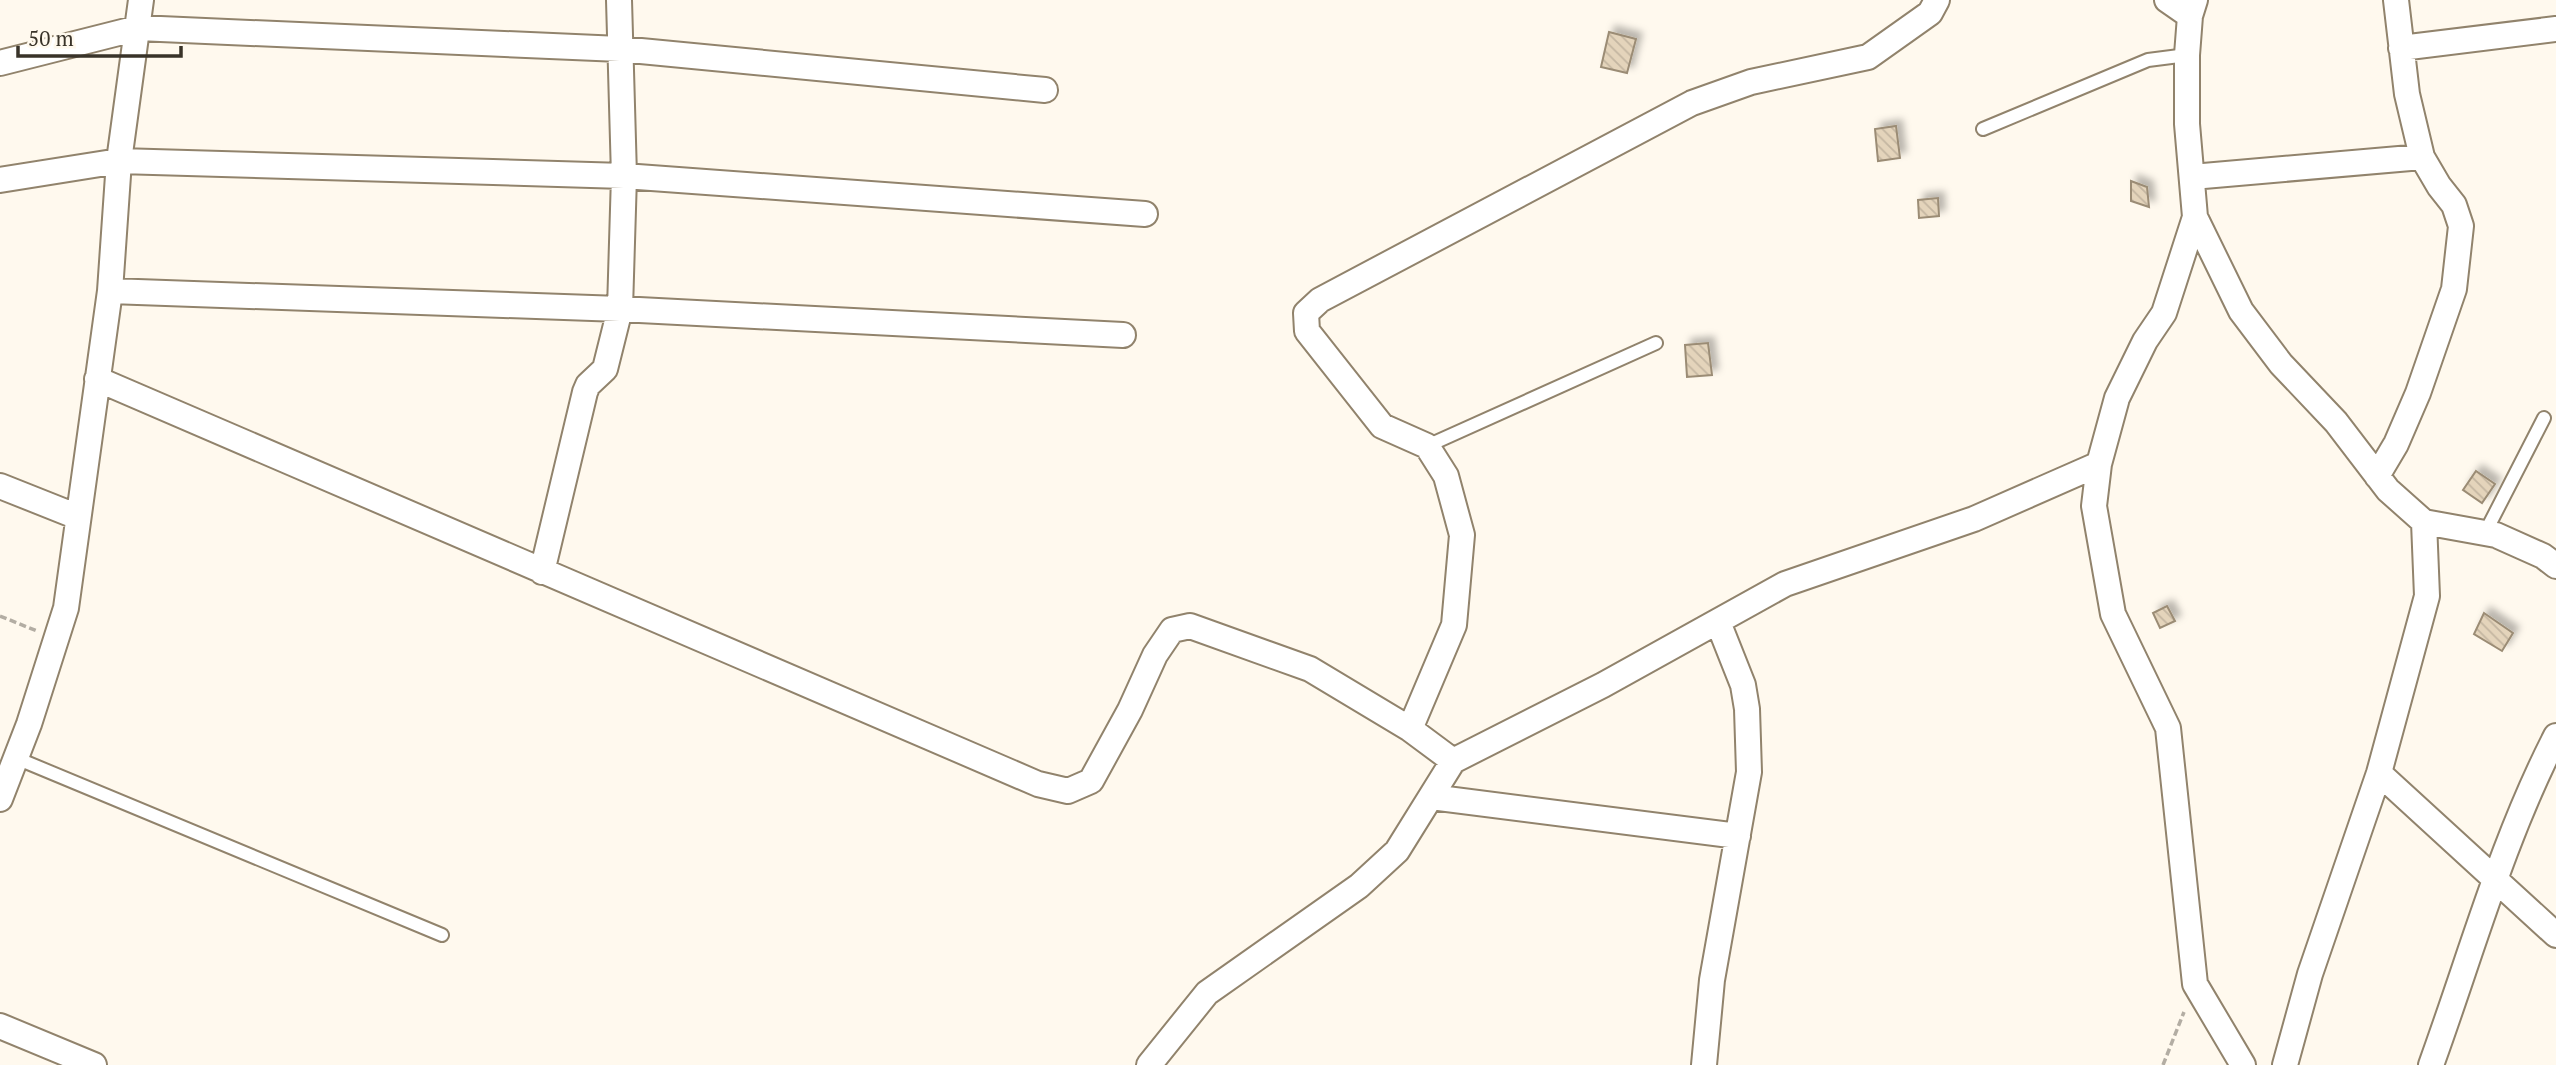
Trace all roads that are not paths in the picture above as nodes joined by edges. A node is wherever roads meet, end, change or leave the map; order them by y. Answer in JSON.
{"nodes":[{"id":1,"x":141,"y":0,"type":"edge"},
{"id":2,"x":618,"y":0,"type":"edge"},
{"id":3,"x":1937,"y":0,"type":"edge"},
{"id":4,"x":2167,"y":0,"type":"edge"},
{"id":5,"x":2396,"y":0,"type":"edge"},
{"id":6,"x":2193,"y":8,"type":"edge"},
{"id":7,"x":138,"y":28,"type":"junction"},
{"id":8,"x":2556,"y":29,"type":"edge"},
{"id":9,"x":2401,"y":48,"type":"junction"},
{"id":10,"x":620,"y":49,"type":"junction"},
{"id":11,"x":2187,"y":55,"type":"junction"},
{"id":12,"x":0,"y":63,"type":"edge"},
{"id":13,"x":1045,"y":90,"type":"dead end"},
{"id":14,"x":1983,"y":129,"type":"dead end"},
{"id":15,"x":2422,"y":157,"type":"junction"},
{"id":16,"x":119,"y":161,"type":"junction"},
{"id":17,"x":624,"y":176,"type":"junction"},
{"id":18,"x":2192,"y":177,"type":"junction"},
{"id":19,"x":0,"y":180,"type":"edge"},
{"id":20,"x":1145,"y":214,"type":"dead end"},
{"id":21,"x":2195,"y":217,"type":"junction"},
{"id":22,"x":110,"y":291,"type":"junction"},
{"id":23,"x":620,"y":309,"type":"junction"},
{"id":24,"x":1123,"y":335,"type":"dead end"},
{"id":25,"x":1656,"y":343,"type":"dead end"},
{"id":26,"x":97,"y":379,"type":"junction"},
{"id":27,"x":2544,"y":418,"type":"dead end"},
{"id":28,"x":1427,"y":446,"type":"junction"},
{"id":29,"x":2099,"y":464,"type":"junction"},
{"id":30,"x":2377,"y":476,"type":"junction"},
{"id":31,"x":0,"y":486,"type":"edge"},
{"id":32,"x":78,"y":517,"type":"junction"},
{"id":33,"x":2424,"y":522,"type":"junction"},
{"id":34,"x":2485,"y":533,"type":"junction"},
{"id":35,"x":2556,"y":566,"type":"edge"},
{"id":36,"x":542,"y":572,"type":"junction"},
{"id":37,"x":1718,"y":621,"type":"junction"},
{"id":38,"x":1410,"y":729,"type":"junction"},
{"id":39,"x":2556,"y":736,"type":"edge"},
{"id":40,"x":8,"y":755,"type":"edge"},
{"id":41,"x":1453,"y":761,"type":"junction"},
{"id":42,"x":2379,"y":773,"type":"junction"},
{"id":43,"x":1431,"y":797,"type":"junction"},
{"id":44,"x":0,"y":799,"type":"edge"},
{"id":45,"x":1738,"y":835,"type":"junction"},
{"id":46,"x":2494,"y":879,"type":"junction"},
{"id":47,"x":2556,"y":934,"type":"edge"},
{"id":48,"x":442,"y":935,"type":"dead end"},
{"id":49,"x":0,"y":1026,"type":"edge"},
{"id":50,"x":2288,"y":1063,"type":"edge"},
{"id":51,"x":94,"y":1065,"type":"edge"},
{"id":52,"x":1149,"y":1065,"type":"edge"},
{"id":53,"x":1704,"y":1065,"type":"edge"},
{"id":54,"x":2243,"y":1065,"type":"edge"},
{"id":55,"x":2431,"y":1065,"type":"edge"}],
"edges":[{"from":1,"to":7,"type":"street"},
{"from":2,"to":10,"type":"street"},
{"from":3,"to":28,"type":"street"},
{"from":4,"to":6,"type":"street"},
{"from":5,"to":9,"type":"street"},
{"from":6,"to":11,"type":"street"},
{"from":7,"to":10,"type":"street"},
{"from":7,"to":12,"type":"street"},
{"from":7,"to":16,"type":"street"},
{"from":8,"to":9,"type":"street"},
{"from":9,"to":15,"type":"street"},
{"from":10,"to":13,"type":"street"},
{"from":10,"to":17,"type":"street"},
{"from":11,"to":14,"type":"lane"},
{"from":11,"to":18,"type":"street"},
{"from":15,"to":18,"type":"street"},
{"from":15,"to":30,"type":"street"},
{"from":16,"to":17,"type":"street"},
{"from":16,"to":19,"type":"street"},
{"from":16,"to":22,"type":"street"},
{"from":17,"to":20,"type":"street"},
{"from":17,"to":23,"type":"street"},
{"from":18,"to":21,"type":"street"},
{"from":21,"to":29,"type":"street"},
{"from":21,"to":30,"type":"street"},
{"from":22,"to":23,"type":"street"},
{"from":22,"to":26,"type":"street"},
{"from":23,"to":24,"type":"street"},
{"from":23,"to":36,"type":"street"},
{"from":25,"to":28,"type":"lane"},
{"from":26,"to":32,"type":"street"},
{"from":26,"to":36,"type":"street"},
{"from":27,"to":34,"type":"lane"},
{"from":28,"to":38,"type":"street"},
{"from":29,"to":37,"type":"street"},
{"from":29,"to":54,"type":"street"},
{"from":30,"to":33,"type":"street"},
{"from":31,"to":32,"type":"street"},
{"from":32,"to":40,"type":"street"},
{"from":33,"to":34,"type":"street"},
{"from":33,"to":42,"type":"street"},
{"from":34,"to":35,"type":"street"},
{"from":36,"to":38,"type":"street"},
{"from":37,"to":41,"type":"street"},
{"from":37,"to":45,"type":"street"},
{"from":38,"to":41,"type":"street"},
{"from":39,"to":46,"type":"street"},
{"from":40,"to":44,"type":"street"},
{"from":40,"to":48,"type":"lane"},
{"from":41,"to":43,"type":"street"},
{"from":42,"to":46,"type":"street"},
{"from":42,"to":50,"type":"street"},
{"from":43,"to":45,"type":"street"},
{"from":43,"to":52,"type":"street"},
{"from":45,"to":53,"type":"street"},
{"from":46,"to":47,"type":"street"},
{"from":46,"to":55,"type":"street"},
{"from":49,"to":51,"type":"street"}]}
